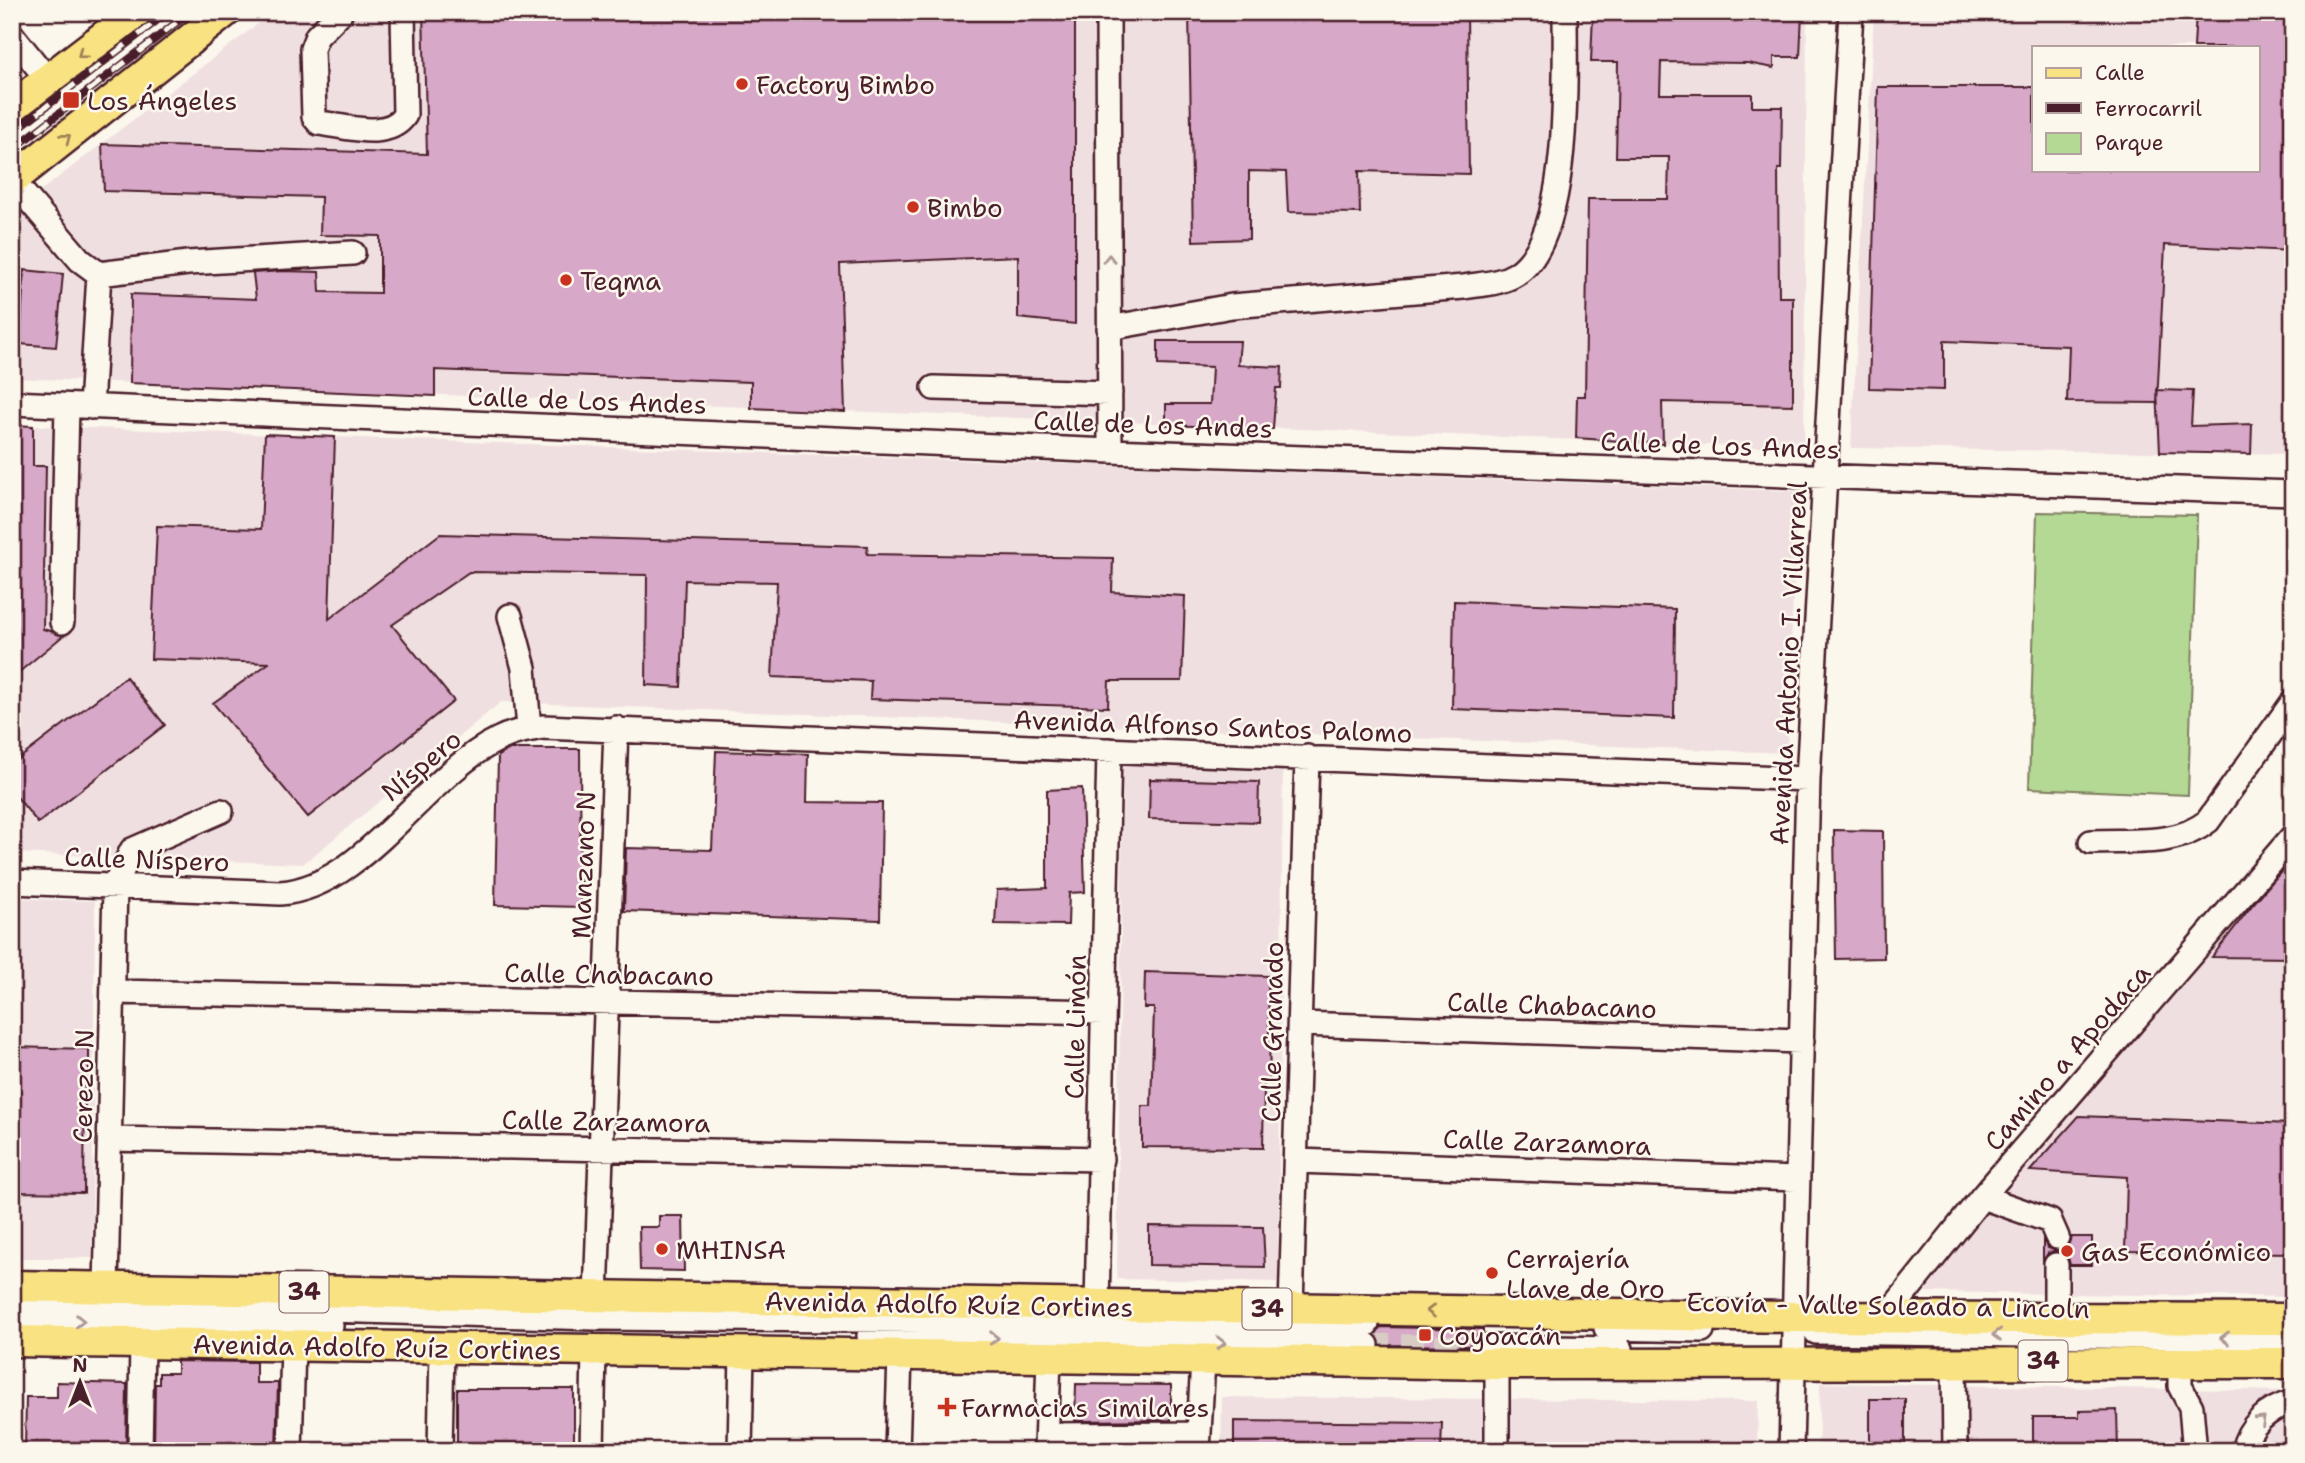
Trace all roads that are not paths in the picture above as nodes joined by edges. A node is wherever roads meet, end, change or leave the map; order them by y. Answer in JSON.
{"nodes":[{"id":1,"x":136,"y":12,"type":"edge"},
{"id":2,"x":225,"y":12,"type":"edge"},
{"id":3,"x":341,"y":12,"type":"edge"},
{"id":4,"x":403,"y":12,"type":"edge"},
{"id":5,"x":1108,"y":12,"type":"edge"},
{"id":6,"x":1565,"y":12,"type":"edge"},
{"id":7,"x":1851,"y":12,"type":"edge"},
{"id":8,"x":12,"y":35,"type":"edge"},
{"id":9,"x":48,"y":80,"type":"junction"},
{"id":10,"x":12,"y":107,"type":"edge"},
{"id":11,"x":12,"y":180,"type":"edge"},
{"id":12,"x":353,"y":253,"type":"dead end"},
{"id":13,"x":99,"y":274,"type":"junction"},
{"id":14,"x":1109,"y":328,"type":"junction"},
{"id":15,"x":934,"y":388,"type":"dead end"},
{"id":16,"x":1110,"y":393,"type":"junction"},
{"id":17,"x":12,"y":404,"type":"edge"},
{"id":18,"x":67,"y":406,"type":"junction"},
{"id":19,"x":91,"y":407,"type":"junction"},
{"id":20,"x":1110,"y":451,"type":"junction"},
{"id":21,"x":1826,"y":476,"type":"junction"},
{"id":22,"x":2293,"y":493,"type":"edge"},
{"id":23,"x":510,"y":616,"type":"dead end"},
{"id":24,"x":62,"y":622,"type":"dead end"},
{"id":25,"x":2293,"y":702,"type":"edge"},
{"id":26,"x":616,"y":728,"type":"junction"},
{"id":27,"x":529,"y":729,"type":"junction"},
{"id":28,"x":1109,"y":750,"type":"junction"},
{"id":29,"x":1307,"y":757,"type":"junction"},
{"id":30,"x":1808,"y":779,"type":"junction"},
{"id":31,"x":221,"y":811,"type":"dead end"},
{"id":32,"x":2293,"y":836,"type":"edge"},
{"id":33,"x":2091,"y":842,"type":"dead end"},
{"id":34,"x":12,"y":882,"type":"edge"},
{"id":35,"x":115,"y":886,"type":"junction"},
{"id":36,"x":280,"y":893,"type":"joint"},
{"id":37,"x":113,"y":992,"type":"junction"},
{"id":38,"x":606,"y":1002,"type":"junction"},
{"id":39,"x":1103,"y":1012,"type":"junction"},
{"id":40,"x":1300,"y":1024,"type":"junction"},
{"id":41,"x":1802,"y":1041,"type":"junction"},
{"id":42,"x":110,"y":1139,"type":"junction"},
{"id":43,"x":600,"y":1149,"type":"junction"},
{"id":44,"x":1101,"y":1160,"type":"junction"},
{"id":45,"x":1297,"y":1161,"type":"junction"},
{"id":46,"x":1796,"y":1179,"type":"junction"},
{"id":47,"x":1982,"y":1197,"type":"junction"},
{"id":48,"x":2057,"y":1237,"type":"dead end"},
{"id":49,"x":2056,"y":1265,"type":"dead end"},
{"id":50,"x":12,"y":1286,"type":"edge"},
{"id":51,"x":107,"y":1288,"type":"junction"},
{"id":52,"x":596,"y":1298,"type":"junction"},
{"id":53,"x":12,"y":1300,"type":"edge"},
{"id":54,"x":1097,"y":1306,"type":"junction"},
{"id":55,"x":1291,"y":1309,"type":"junction"},
{"id":56,"x":1886,"y":1317,"type":"junction"},
{"id":57,"x":2056,"y":1318,"type":"junction"},
{"id":58,"x":2293,"y":1319,"type":"edge"},
{"id":59,"x":12,"y":1320,"type":"edge"},
{"id":60,"x":2293,"y":1339,"type":"edge"},
{"id":61,"x":12,"y":1341,"type":"edge"},
{"id":62,"x":1793,"y":1341,"type":"junction"},
{"id":63,"x":142,"y":1344,"type":"junction"},
{"id":64,"x":1488,"y":1345,"type":"junction"},
{"id":65,"x":293,"y":1346,"type":"junction"},
{"id":66,"x":442,"y":1347,"type":"junction"},
{"id":67,"x":594,"y":1349,"type":"junction"},
{"id":68,"x":742,"y":1352,"type":"junction"},
{"id":69,"x":900,"y":1354,"type":"junction"},
{"id":70,"x":1049,"y":1357,"type":"junction"},
{"id":71,"x":1203,"y":1360,"type":"junction"},
{"id":72,"x":1954,"y":1362,"type":"junction"},
{"id":73,"x":2180,"y":1362,"type":"junction"},
{"id":74,"x":2293,"y":1362,"type":"edge"},
{"id":75,"x":2293,"y":1402,"type":"edge"},
{"id":76,"x":1198,"y":1442,"type":"edge"},
{"id":77,"x":1047,"y":1443,"type":"edge"},
{"id":78,"x":140,"y":1451,"type":"edge"},
{"id":79,"x":290,"y":1451,"type":"edge"},
{"id":80,"x":440,"y":1451,"type":"edge"},
{"id":81,"x":592,"y":1451,"type":"edge"},
{"id":82,"x":740,"y":1451,"type":"edge"},
{"id":83,"x":897,"y":1451,"type":"edge"},
{"id":84,"x":1497,"y":1451,"type":"edge"},
{"id":85,"x":1791,"y":1451,"type":"edge"},
{"id":86,"x":1955,"y":1451,"type":"edge"},
{"id":87,"x":2191,"y":1451,"type":"edge"},
{"id":88,"x":2243,"y":1451,"type":"edge"}],
"edges":[{"from":1,"to":9,"type":"main road","one_way":true},
{"from":11,"to":2,"type":"main road","one_way":true},
{"from":3,"to":4,"type":"street"},
{"from":14,"to":5,"type":"street","one_way":true},
{"from":6,"to":14,"type":"street"},
{"from":7,"to":21,"type":"street","name":"Avenida Antonio I. Villarreal"},
{"from":8,"to":9,"type":"street"},
{"from":9,"to":10,"type":"main road"},
{"from":11,"to":13,"type":"street"},
{"from":12,"to":13,"type":"street"},
{"from":13,"to":19,"type":"street"},
{"from":14,"to":16,"type":"street"},
{"from":15,"to":16,"type":"street"},
{"from":16,"to":20,"type":"street"},
{"from":17,"to":18,"type":"street","name":"Calle de Los Andes"},
{"from":18,"to":19,"type":"street","name":"Calle de Los Andes"},
{"from":18,"to":24,"type":"street"},
{"from":19,"to":20,"type":"street","name":"Calle de Los Andes"},
{"from":20,"to":21,"type":"street","name":"Calle de Los Andes"},
{"from":21,"to":22,"type":"street","name":"Calle de Los Andes"},
{"from":21,"to":30,"type":"street","name":"Avenida Antonio I. Villarreal"},
{"from":23,"to":27,"type":"street"},
{"from":25,"to":33,"type":"street"},
{"from":26,"to":27,"type":"street","name":"Níspero"},
{"from":26,"to":28,"type":"street","name":"Avenida Alfonso Santos Palomo"},
{"from":26,"to":38,"type":"street","name":"Manzano N"},
{"from":27,"to":36,"type":"street","name":"Níspero"},
{"from":28,"to":29,"type":"street","name":"Avenida Alfonso Santos Palomo"},
{"from":28,"to":39,"type":"street","name":"Calle Limón"},
{"from":29,"to":30,"type":"street","name":"Avenida Alfonso Santos Palomo"},
{"from":29,"to":40,"type":"street","name":"Calle Granado"},
{"from":30,"to":41,"type":"street","name":"Avenida Antonio I. Villarreal"},
{"from":31,"to":35,"type":"street"},
{"from":32,"to":47,"type":"street","name":"Camino a Apodaca"},
{"from":34,"to":35,"type":"street","name":"Calle Níspero"},
{"from":35,"to":36,"type":"street","name":"Calle Níspero"},
{"from":35,"to":37,"type":"street","name":"Cerezo N"},
{"from":37,"to":38,"type":"street","name":"Calle Chabacano"},
{"from":37,"to":42,"type":"street","name":"Cerezo N"},
{"from":38,"to":39,"type":"street","name":"Calle Chabacano"},
{"from":38,"to":43,"type":"street","name":"Manzano N"},
{"from":39,"to":44,"type":"street","name":"Calle Limón"},
{"from":40,"to":41,"type":"street","name":"Calle Chabacano"},
{"from":40,"to":45,"type":"street","name":"Calle Granado"},
{"from":41,"to":46,"type":"street","name":"Avenida Antonio I. Villarreal"},
{"from":42,"to":43,"type":"street","name":"Calle Zarzamora"},
{"from":42,"to":51,"type":"street","name":"Cerezo N"},
{"from":43,"to":44,"type":"street","name":"Calle Zarzamora"},
{"from":43,"to":52,"type":"street","name":"Manzano N"},
{"from":44,"to":54,"type":"street","name":"Calle Limón"},
{"from":45,"to":46,"type":"street","name":"Calle Zarzamora"},
{"from":45,"to":55,"type":"street","name":"Calle Granado"},
{"from":46,"to":62,"type":"street","name":"Avenida Antonio I. Villarreal"},
{"from":47,"to":48,"type":"street"},
{"from":47,"to":56,"type":"street","name":"Camino a Apodaca"},
{"from":49,"to":57,"type":"street"},
{"from":50,"to":51,"type":"main road","name":"Avenida Adolfo Ruíz Cortines","number":"34"},
{"from":51,"to":52,"type":"main road","name":"Avenida Adolfo Ruíz Cortines","number":"34"},
{"from":52,"to":54,"type":"main road","name":"Avenida Adolfo Ruíz Cortines","number":"34"},
{"from":59,"to":53,"type":"street","one_way":true},
{"from":54,"to":55,"type":"main road","name":"Avenida Adolfo Ruíz Cortines","number":"34"},
{"from":62,"to":55,"type":"main road","name":"Avenida Adolfo Ruíz Cortines","number":"34","one_way":true},
{"from":56,"to":57,"type":"main road","number":"34"},
{"from":56,"to":62,"type":"main road","name":"Avenida Adolfo Ruíz Cortines","number":"34"},
{"from":57,"to":58,"type":"main road","number":"34"},
{"from":60,"to":62,"type":"street","name":"Ecovía - Valle Soleado a Lincoln","one_way":true},
{"from":61,"to":63,"type":"main road","name":"Avenida Adolfo Ruíz Cortines","number":"34"},
{"from":62,"to":64,"type":"main road","name":"Avenida Adolfo Ruíz Cortines","number":"34"},
{"from":62,"to":64,"type":"street","name":"Ecovía - Valle Soleado a Lincoln"},
{"from":62,"to":72,"type":"main road","number":"34"},
{"from":62,"to":74,"type":"street"},
{"from":62,"to":85,"type":"street","name":"Avenida Antonio I. Villarreal"},
{"from":63,"to":65,"type":"main road","name":"Avenida Adolfo Ruíz Cortines","number":"34"},
{"from":63,"to":78,"type":"street"},
{"from":64,"to":71,"type":"main road","name":"Avenida Adolfo Ruíz Cortines","number":"34"},
{"from":64,"to":84,"type":"street"},
{"from":65,"to":66,"type":"main road","name":"Avenida Adolfo Ruíz Cortines","number":"34"},
{"from":65,"to":79,"type":"street"},
{"from":66,"to":67,"type":"main road","name":"Avenida Adolfo Ruíz Cortines","number":"34"},
{"from":66,"to":80,"type":"street"},
{"from":67,"to":68,"type":"main road","name":"Avenida Adolfo Ruíz Cortines","number":"34"},
{"from":67,"to":81,"type":"street"},
{"from":68,"to":69,"type":"main road","name":"Avenida Adolfo Ruíz Cortines","number":"34"},
{"from":68,"to":82,"type":"street"},
{"from":69,"to":70,"type":"main road","name":"Avenida Adolfo Ruíz Cortines","number":"34"},
{"from":69,"to":83,"type":"street"},
{"from":70,"to":71,"type":"main road","name":"Avenida Adolfo Ruíz Cortines","number":"34"},
{"from":70,"to":77,"type":"street"},
{"from":71,"to":76,"type":"street"},
{"from":72,"to":73,"type":"main road","number":"34"},
{"from":72,"to":86,"type":"street"},
{"from":73,"to":74,"type":"main road","number":"34"},
{"from":73,"to":87,"type":"street"},
{"from":88,"to":75,"type":"street","one_way":true},
{"from":76,"to":77,"type":"street"}]}
